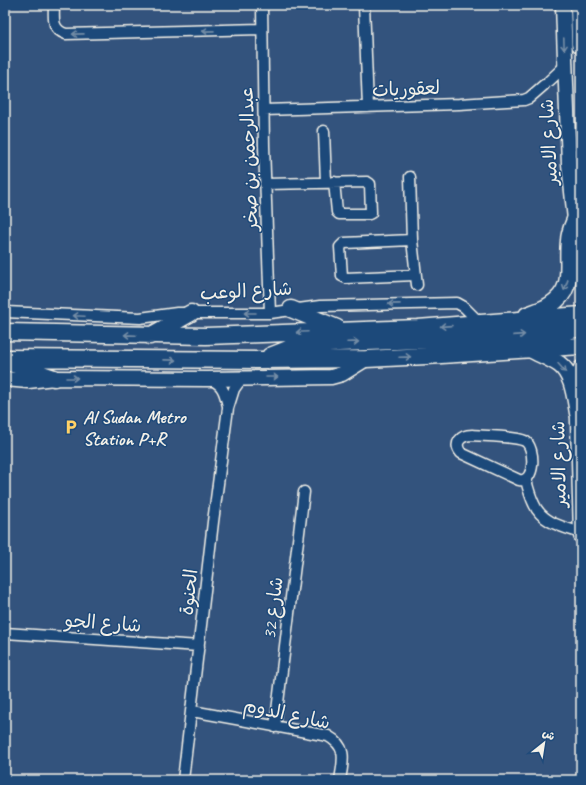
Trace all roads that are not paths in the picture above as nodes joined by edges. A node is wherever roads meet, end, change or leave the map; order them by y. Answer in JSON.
{"nodes":[{"id":1,"x":54,"y":5,"type":"edge"},
{"id":2,"x":262,"y":5,"type":"edge"},
{"id":3,"x":364,"y":5,"type":"edge"},
{"id":4,"x":563,"y":5,"type":"edge"},
{"id":5,"x":580,"y":5,"type":"edge"},
{"id":6,"x":262,"y":29,"type":"junction"},
{"id":7,"x":581,"y":44,"type":"edge"},
{"id":8,"x":565,"y":66,"type":"junction"},
{"id":9,"x":368,"y":107,"type":"junction"},
{"id":10,"x":264,"y":110,"type":"junction"},
{"id":11,"x":324,"y":131,"type":"dead end"},
{"id":12,"x":410,"y":177,"type":"dead end"},
{"id":13,"x":330,"y":182,"type":"junction"},
{"id":14,"x":266,"y":184,"type":"junction"},
{"id":15,"x":578,"y":224,"type":"edge"},
{"id":16,"x":412,"y":240,"type":"junction"},
{"id":17,"x":581,"y":275,"type":"edge"},
{"id":18,"x":417,"y":283,"type":"junction"},
{"id":19,"x":418,"y":303,"type":"junction"},
{"id":20,"x":291,"y":309,"type":"junction"},
{"id":21,"x":5,"y":312,"type":"edge"},
{"id":22,"x":270,"y":312,"type":"junction"},
{"id":23,"x":191,"y":313,"type":"junction"},
{"id":24,"x":581,"y":315,"type":"edge"},
{"id":25,"x":558,"y":317,"type":"junction"},
{"id":26,"x":581,"y":320,"type":"edge"},
{"id":27,"x":512,"y":321,"type":"junction"},
{"id":28,"x":481,"y":324,"type":"junction"},
{"id":29,"x":581,"y":328,"type":"edge"},
{"id":30,"x":342,"y":330,"type":"junction"},
{"id":31,"x":5,"y":332,"type":"edge"},
{"id":32,"x":150,"y":336,"type":"junction"},
{"id":33,"x":581,"y":346,"type":"edge"},
{"id":34,"x":528,"y":348,"type":"junction"},
{"id":35,"x":5,"y":358,"type":"edge"},
{"id":36,"x":366,"y":359,"type":"junction"},
{"id":37,"x":261,"y":360,"type":"junction"},
{"id":38,"x":5,"y":362,"type":"edge"},
{"id":39,"x":581,"y":368,"type":"edge"},
{"id":40,"x":54,"y":378,"type":"junction"},
{"id":41,"x":246,"y":378,"type":"junction"},
{"id":42,"x":5,"y":379,"type":"edge"},
{"id":43,"x":207,"y":379,"type":"junction"},
{"id":44,"x":228,"y":408,"type":"junction"},
{"id":45,"x":580,"y":409,"type":"edge"},
{"id":46,"x":526,"y":480,"type":"junction"},
{"id":47,"x":304,"y":492,"type":"dead end"},
{"id":48,"x":581,"y":535,"type":"edge"},
{"id":49,"x":5,"y":633,"type":"edge"},
{"id":50,"x":199,"y":646,"type":"junction"},
{"id":51,"x":192,"y":711,"type":"junction"},
{"id":52,"x":275,"y":727,"type":"junction"},
{"id":53,"x":183,"y":780,"type":"edge"},
{"id":54,"x":340,"y":780,"type":"edge"}],
"edges":[{"from":6,"to":1,"type":"street","one_way":true},
{"from":2,"to":6,"type":"street","name":"عبدالرحمن بن صخر"},
{"from":3,"to":9,"type":"street"},
{"from":4,"to":8,"type":"main road","name":"شارع الامير","one_way":true},
{"from":5,"to":7,"type":"highway"},
{"from":6,"to":10,"type":"street","name":"عبدالرحمن بن صخر"},
{"from":8,"to":9,"type":"street","name":"لعقوريات"},
{"from":8,"to":15,"type":"main road","name":"شارع الامير"},
{"from":9,"to":10,"type":"street","name":"لعقوريات"},
{"from":10,"to":14,"type":"street","name":"عبدالرحمن بن صخر"},
{"from":11,"to":13,"type":"street"},
{"from":12,"to":16,"type":"street"},
{"from":13,"to":13,"type":"street"},
{"from":13,"to":14,"type":"street"},
{"from":14,"to":22,"type":"street","name":"عبدالرحمن بن صخر"},
{"from":15,"to":17,"type":"main road","name":"شارع الامير"},
{"from":15,"to":27,"type":"main road","one_way":true},
{"from":16,"to":18,"type":"street"},
{"from":16,"to":18,"type":"street"},
{"from":18,"to":19,"type":"street"},
{"from":19,"to":20,"type":"street","name":"شارع الوعب","one_way":true},
{"from":19,"to":28,"type":"street","name":"شارع الوعب"},
{"from":20,"to":22,"type":"street","name":"شارع الوعب"},
{"from":20,"to":30,"type":"main road"},
{"from":23,"to":21,"type":"street","name":"شارع الوعب","one_way":true},
{"from":22,"to":23,"type":"street","name":"شارع الوعب","one_way":true},
{"from":23,"to":32,"type":"main road"},
{"from":24,"to":25,"type":"main road"},
{"from":25,"to":26,"type":"main road"},
{"from":25,"to":27,"type":"main road"},
{"from":27,"to":28,"type":"main road"},
{"from":28,"to":30,"type":"main road","one_way":true},
{"from":37,"to":29,"type":"main road","one_way":true},
{"from":30,"to":32,"type":"main road","one_way":true},
{"from":32,"to":31,"type":"main road","one_way":true},
{"from":33,"to":34,"type":"main road"},
{"from":36,"to":34,"type":"main road","one_way":true},
{"from":34,"to":45,"type":"main road","one_way":true},
{"from":35,"to":37,"type":"main road","one_way":true},
{"from":36,"to":37,"type":"main road"},
{"from":41,"to":36,"type":"main road","one_way":true},
{"from":38,"to":40,"type":"main road"},
{"from":39,"to":45,"type":"main road","name":"شارع الامير"},
{"from":40,"to":42,"type":"main road"},
{"from":40,"to":43,"type":"main road","one_way":true},
{"from":41,"to":43,"type":"main road"},
{"from":41,"to":44,"type":"street","name":"الحنوة"},
{"from":43,"to":44,"type":"street","name":"الحنوة"},
{"from":44,"to":50,"type":"street","name":"الحنوة"},
{"from":45,"to":48,"type":"main road","name":"شارع الامير"},
{"from":46,"to":46,"type":"street"},
{"from":46,"to":48,"type":"street"},
{"from":47,"to":52,"type":"street","name":"شارع 32"},
{"from":49,"to":50,"type":"street","name":"شارع الجو"},
{"from":50,"to":51,"type":"street","name":"الحنوة"},
{"from":51,"to":52,"type":"street","name":"شارع الدوم"},
{"from":51,"to":53,"type":"street","name":"الحنوة"},
{"from":52,"to":54,"type":"street","name":"شارع الدوم"}]}
